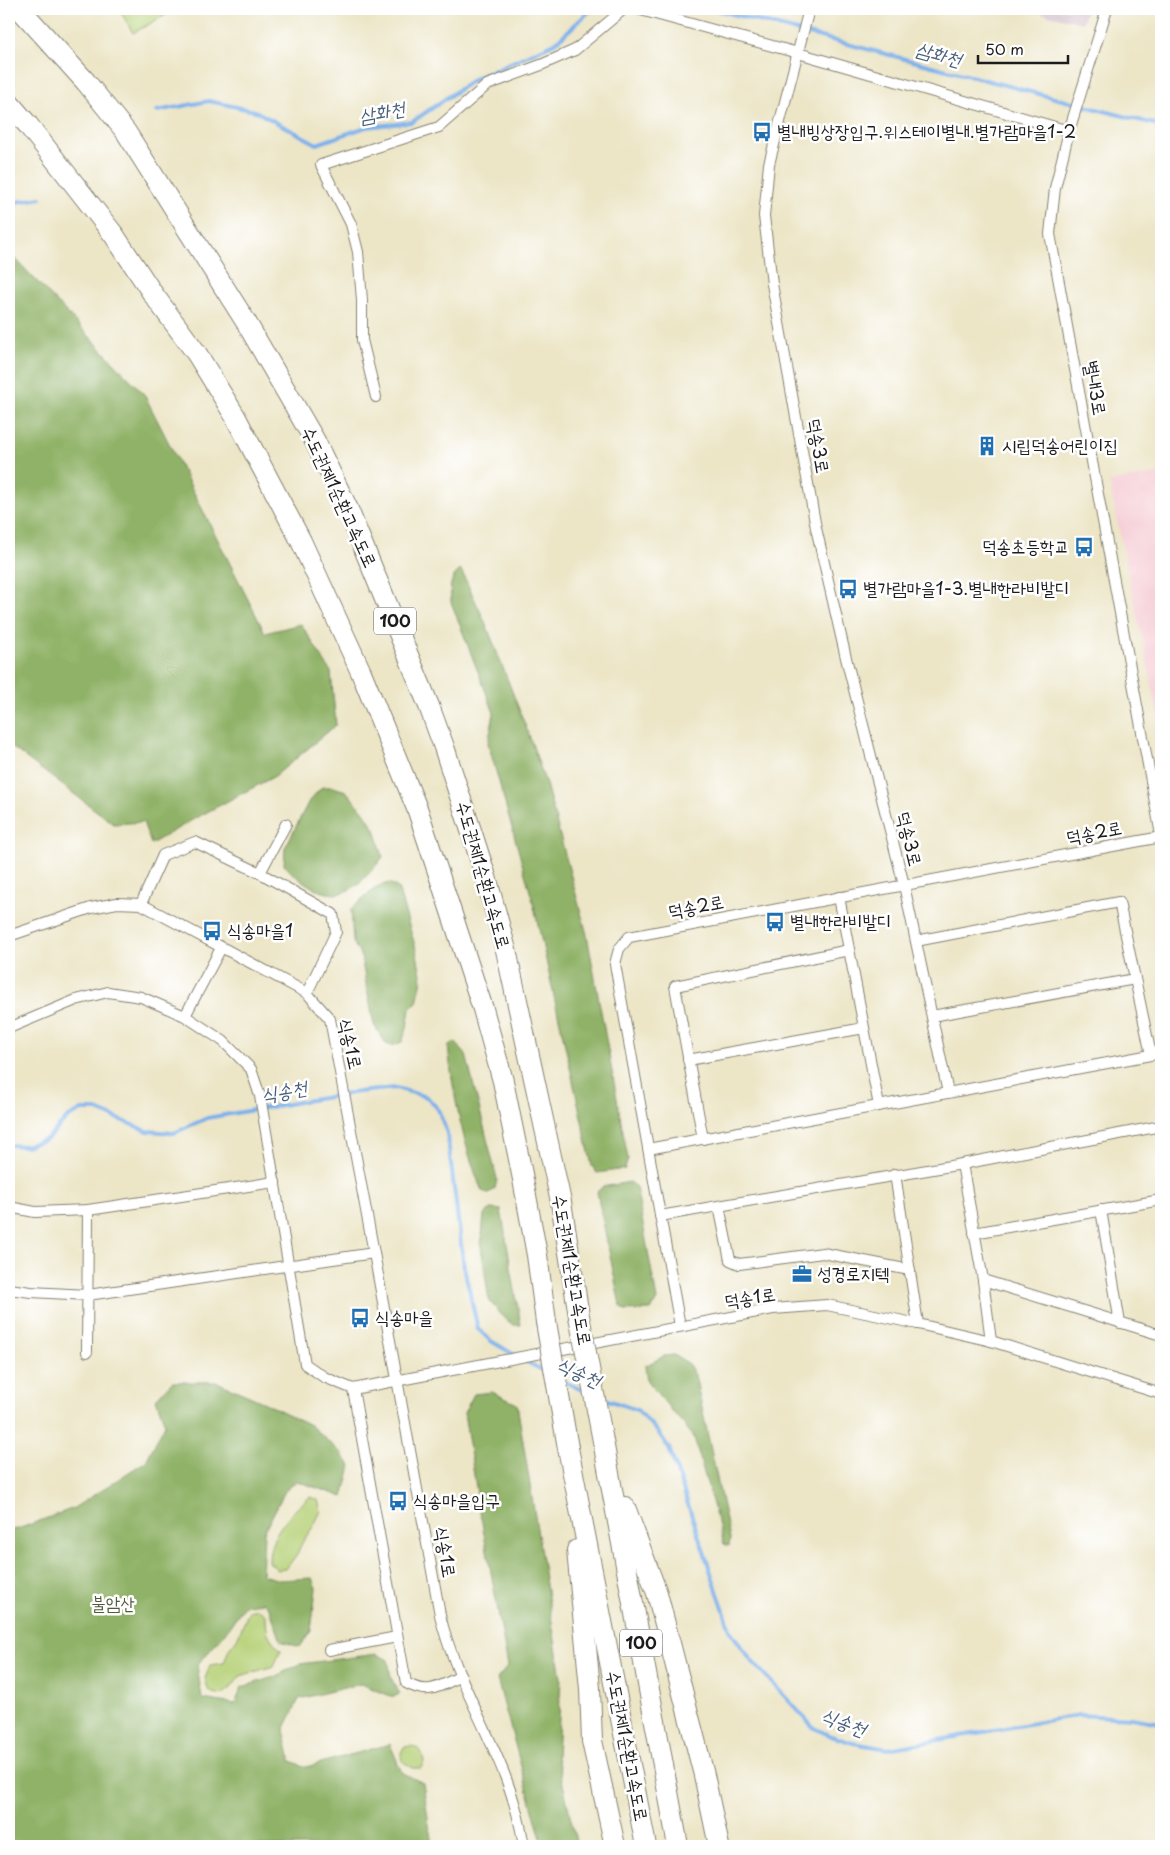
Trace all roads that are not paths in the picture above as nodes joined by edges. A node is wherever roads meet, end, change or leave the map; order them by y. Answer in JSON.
{"nodes":[{"id":1,"x":20,"y":9,"type":"edge"},
{"id":2,"x":624,"y":9,"type":"edge"},
{"id":3,"x":637,"y":9,"type":"edge"},
{"id":4,"x":809,"y":9,"type":"edge"},
{"id":5,"x":1107,"y":9,"type":"edge"},
{"id":6,"x":798,"y":53,"type":"junction"},
{"id":7,"x":9,"y":103,"type":"edge"},
{"id":8,"x":1069,"y":131,"type":"junction"},
{"id":9,"x":376,"y":396,"type":"dead end"},
{"id":10,"x":286,"y":824,"type":"dead end"},
{"id":11,"x":1161,"y":836,"type":"edge"},
{"id":12,"x":260,"y":873,"type":"junction"},
{"id":13,"x":904,"y":885,"type":"junction"},
{"id":14,"x":839,"y":897,"type":"junction"},
{"id":15,"x":141,"y":904,"type":"junction"},
{"id":16,"x":9,"y":936,"type":"edge"},
{"id":17,"x":916,"y":941,"type":"junction"},
{"id":18,"x":221,"y":948,"type":"junction"},
{"id":19,"x":849,"y":950,"type":"junction"},
{"id":20,"x":1135,"y":979,"type":"junction"},
{"id":21,"x":307,"y":993,"type":"junction"},
{"id":22,"x":185,"y":1016,"type":"junction"},
{"id":23,"x":932,"y":1016,"type":"junction"},
{"id":24,"x":9,"y":1028,"type":"edge"},
{"id":25,"x":864,"y":1028,"type":"junction"},
{"id":26,"x":1156,"y":1054,"type":"edge"},
{"id":27,"x":688,"y":1060,"type":"junction"},
{"id":28,"x":948,"y":1093,"type":"junction"},
{"id":29,"x":879,"y":1106,"type":"junction"},
{"id":30,"x":1161,"y":1126,"type":"edge"},
{"id":31,"x":702,"y":1139,"type":"junction"},
{"id":32,"x":648,"y":1149,"type":"junction"},
{"id":33,"x":962,"y":1164,"type":"junction"},
{"id":34,"x":894,"y":1174,"type":"junction"},
{"id":35,"x":275,"y":1182,"type":"junction"},
{"id":36,"x":1161,"y":1200,"type":"edge"},
{"id":37,"x":719,"y":1206,"type":"junction"},
{"id":38,"x":9,"y":1207,"type":"edge"},
{"id":39,"x":88,"y":1210,"type":"junction"},
{"id":40,"x":1101,"y":1210,"type":"junction"},
{"id":41,"x":660,"y":1216,"type":"junction"},
{"id":42,"x":974,"y":1233,"type":"junction"},
{"id":43,"x":374,"y":1253,"type":"junction"},
{"id":44,"x":289,"y":1266,"type":"junction"},
{"id":45,"x":910,"y":1270,"type":"junction"},
{"id":46,"x":983,"y":1280,"type":"junction"},
{"id":47,"x":9,"y":1289,"type":"edge"},
{"id":48,"x":88,"y":1295,"type":"junction"},
{"id":49,"x":1120,"y":1323,"type":"junction"},
{"id":50,"x":918,"y":1324,"type":"junction"},
{"id":51,"x":680,"y":1326,"type":"junction"},
{"id":52,"x":1161,"y":1335,"type":"edge"},
{"id":53,"x":991,"y":1342,"type":"junction"},
{"id":54,"x":87,"y":1352,"type":"dead end"},
{"id":55,"x":397,"y":1380,"type":"junction"},
{"id":56,"x":353,"y":1389,"type":"junction"},
{"id":57,"x":1161,"y":1394,"type":"edge"},
{"id":58,"x":605,"y":1449,"type":"junction"},
{"id":59,"x":570,"y":1454,"type":"junction"},
{"id":60,"x":397,"y":1637,"type":"junction"},
{"id":61,"x":329,"y":1650,"type":"dead end"},
{"id":62,"x":462,"y":1676,"type":"junction"},
{"id":63,"x":524,"y":1846,"type":"edge"},
{"id":64,"x":615,"y":1846,"type":"edge"},
{"id":65,"x":646,"y":1846,"type":"edge"},
{"id":66,"x":678,"y":1846,"type":"edge"},
{"id":67,"x":719,"y":1846,"type":"edge"}],
"edges":[{"from":1,"to":58,"type":"highway","name":"수도권제1순환고속도로","number":"100","bridge":true},
{"from":2,"to":9,"type":"street"},
{"from":3,"to":6,"type":"street"},
{"from":4,"to":6,"type":"street","name":"덕송3로"},
{"from":5,"to":8,"type":"street","name":"별내3로"},
{"from":6,"to":8,"type":"street"},
{"from":6,"to":13,"type":"street","name":"덕송3로"},
{"from":7,"to":59,"type":"highway","name":"수도권제1순환고속도로","number":"100","bridge":true},
{"from":8,"to":11,"type":"street","name":"별내3로"},
{"from":10,"to":12,"type":"street"},
{"from":11,"to":13,"type":"street","name":"덕송2로"},
{"from":12,"to":15,"type":"street"},
{"from":12,"to":21,"type":"street"},
{"from":13,"to":14,"type":"street","name":"덕송2로"},
{"from":13,"to":17,"type":"street","name":"덕송3로"},
{"from":14,"to":19,"type":"street"},
{"from":14,"to":32,"type":"street","name":"덕송2로"},
{"from":15,"to":16,"type":"street","name":"식송1로"},
{"from":15,"to":18,"type":"street","name":"식송1로"},
{"from":17,"to":20,"type":"street"},
{"from":17,"to":23,"type":"street","name":"덕송3로"},
{"from":18,"to":21,"type":"street","name":"식송1로"},
{"from":18,"to":22,"type":"street"},
{"from":19,"to":25,"type":"street"},
{"from":19,"to":27,"type":"street"},
{"from":20,"to":23,"type":"street"},
{"from":20,"to":26,"type":"street"},
{"from":21,"to":43,"type":"street","name":"식송1로"},
{"from":22,"to":24,"type":"street"},
{"from":22,"to":35,"type":"street"},
{"from":23,"to":28,"type":"street","name":"덕송3로"},
{"from":25,"to":27,"type":"street"},
{"from":25,"to":29,"type":"street"},
{"from":26,"to":28,"type":"street"},
{"from":27,"to":31,"type":"street"},
{"from":28,"to":29,"type":"street"},
{"from":29,"to":31,"type":"street"},
{"from":30,"to":33,"type":"street"},
{"from":31,"to":32,"type":"street"},
{"from":32,"to":41,"type":"street","name":"덕송2로"},
{"from":33,"to":34,"type":"street"},
{"from":33,"to":42,"type":"street"},
{"from":34,"to":37,"type":"street"},
{"from":34,"to":45,"type":"street"},
{"from":35,"to":39,"type":"street"},
{"from":35,"to":44,"type":"street"},
{"from":36,"to":40,"type":"street"},
{"from":37,"to":41,"type":"street"},
{"from":37,"to":45,"type":"street"},
{"from":38,"to":39,"type":"street"},
{"from":39,"to":48,"type":"street"},
{"from":40,"to":42,"type":"street"},
{"from":40,"to":49,"type":"street"},
{"from":41,"to":51,"type":"street","name":"덕송2로"},
{"from":42,"to":46,"type":"street"},
{"from":43,"to":44,"type":"street"},
{"from":43,"to":55,"type":"street","name":"식송1로"},
{"from":44,"to":48,"type":"street"},
{"from":44,"to":56,"type":"street"},
{"from":45,"to":50,"type":"street"},
{"from":46,"to":49,"type":"street"},
{"from":46,"to":53,"type":"street"},
{"from":47,"to":48,"type":"street"},
{"from":48,"to":54,"type":"street"},
{"from":49,"to":52,"type":"street"},
{"from":50,"to":51,"type":"street","name":"덕송1로"},
{"from":50,"to":53,"type":"street","name":"덕송1로"},
{"from":51,"to":55,"type":"street","name":"덕송1로"},
{"from":53,"to":57,"type":"street","name":"덕송1로"},
{"from":55,"to":56,"type":"street","name":"덕송1로"},
{"from":55,"to":62,"type":"street","name":"식송1로"},
{"from":56,"to":60,"type":"street"},
{"from":58,"to":66,"type":"highway","name":"수도권제1순환고속도로","number":"100"},
{"from":58,"to":67,"type":"highway"},
{"from":59,"to":64,"type":"highway"},
{"from":59,"to":65,"type":"highway","name":"수도권제1순환고속도로","number":"100"},
{"from":60,"to":61,"type":"street"},
{"from":60,"to":62,"type":"street"},
{"from":62,"to":63,"type":"street","name":"식송1로"}]}
